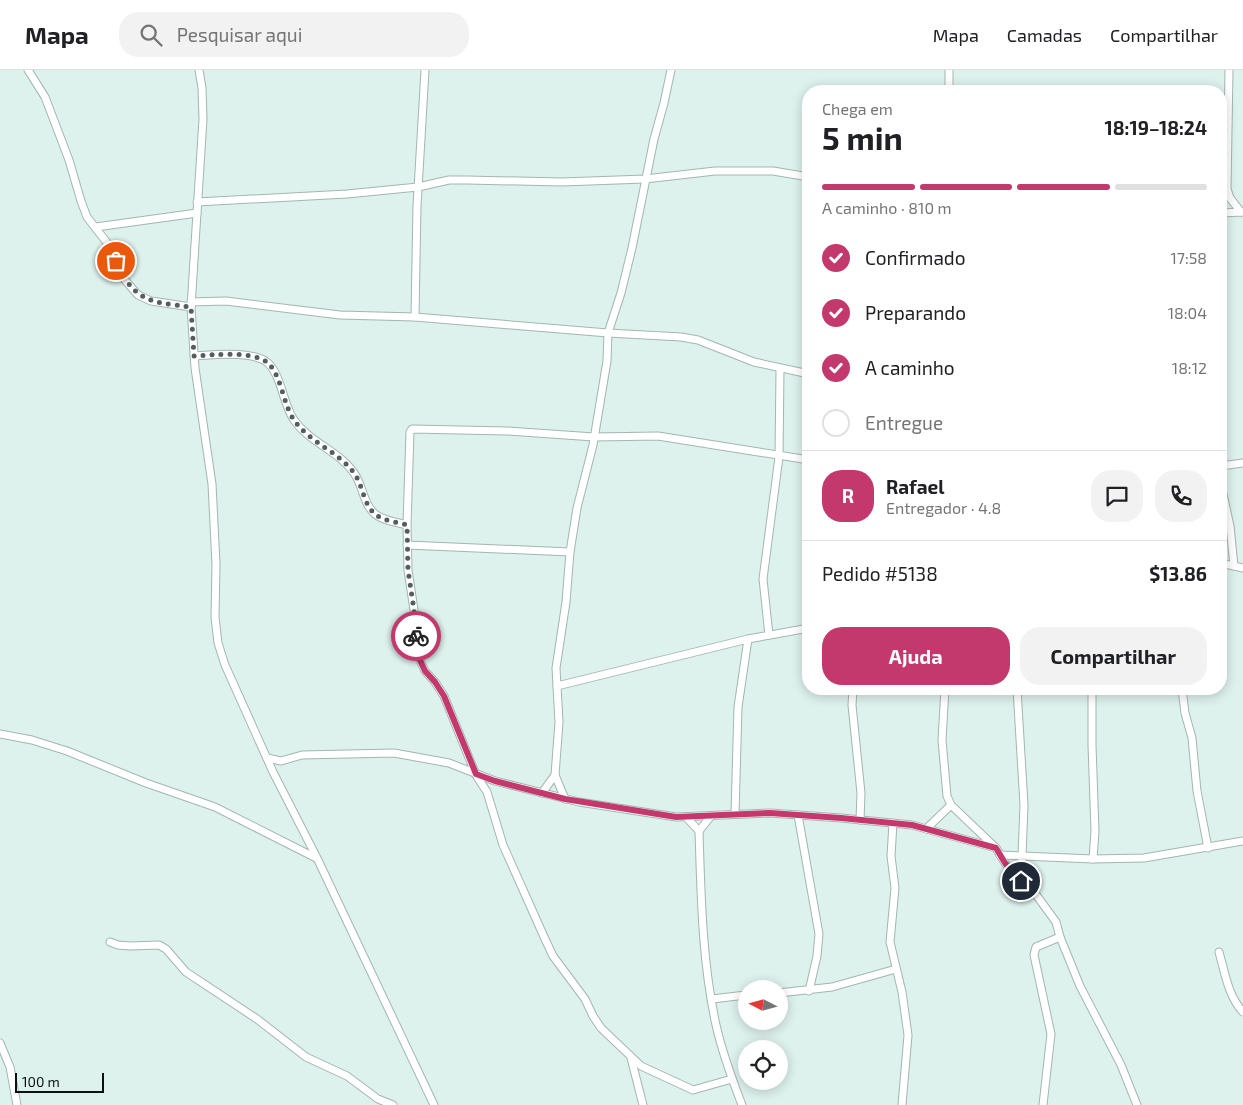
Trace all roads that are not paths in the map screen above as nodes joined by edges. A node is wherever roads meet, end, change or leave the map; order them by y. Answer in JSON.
{"nodes":[{"id":1,"x":28,"y":70,"type":"edge"},
{"id":2,"x":199,"y":70,"type":"edge"},
{"id":3,"x":426,"y":70,"type":"edge"},
{"id":4,"x":671,"y":70,"type":"edge"},
{"id":5,"x":949,"y":70,"type":"edge"},
{"id":6,"x":1229,"y":70,"type":"edge"},
{"id":7,"x":948,"y":85,"type":"edge"},
{"id":8,"x":802,"y":176,"type":"edge"},
{"id":9,"x":646,"y":179,"type":"junction"},
{"id":10,"x":418,"y":187,"type":"junction"},
{"id":11,"x":197,"y":202,"type":"junction"},
{"id":12,"x":197,"y":212,"type":"junction"},
{"id":13,"x":1242,"y":212,"type":"edge"},
{"id":14,"x":1227,"y":213,"type":"edge"},
{"id":15,"x":96,"y":227,"type":"junction"},
{"id":16,"x":191,"y":304,"type":"junction"},
{"id":17,"x":415,"y":317,"type":"junction"},
{"id":18,"x":608,"y":334,"type":"junction"},
{"id":19,"x":194,"y":356,"type":"junction"},
{"id":20,"x":780,"y":368,"type":"junction"},
{"id":21,"x":802,"y":373,"type":"edge"},
{"id":22,"x":594,"y":437,"type":"junction"},
{"id":23,"x":779,"y":457,"type":"junction"},
{"id":24,"x":802,"y":459,"type":"edge"},
{"id":25,"x":1243,"y":463,"type":"edge"},
{"id":26,"x":1227,"y":465,"type":"edge"},
{"id":27,"x":1227,"y":512,"type":"edge"},
{"id":28,"x":407,"y":525,"type":"junction"},
{"id":29,"x":407,"y":545,"type":"junction"},
{"id":30,"x":570,"y":552,"type":"junction"},
{"id":31,"x":1227,"y":564,"type":"edge"},
{"id":32,"x":1234,"y":566,"type":"junction"},
{"id":33,"x":1243,"y":568,"type":"edge"},
{"id":34,"x":802,"y":629,"type":"edge"},
{"id":35,"x":769,"y":635,"type":"junction"},
{"id":36,"x":748,"y":639,"type":"junction"},
{"id":37,"x":557,"y":686,"type":"junction"},
{"id":38,"x":853,"y":695,"type":"edge"},
{"id":39,"x":945,"y":695,"type":"edge"},
{"id":40,"x":1017,"y":695,"type":"edge"},
{"id":41,"x":1092,"y":695,"type":"edge"},
{"id":42,"x":1183,"y":695,"type":"edge"},
{"id":43,"x":0,"y":734,"type":"edge"},
{"id":44,"x":267,"y":758,"type":"junction"},
{"id":45,"x":281,"y":761,"type":"junction"},
{"id":46,"x":273,"y":772,"type":"junction"},
{"id":47,"x":476,"y":774,"type":"junction"},
{"id":48,"x":555,"y":775,"type":"junction"},
{"id":49,"x":542,"y":793,"type":"junction"},
{"id":50,"x":565,"y":799,"type":"junction"},
{"id":51,"x":951,"y":805,"type":"junction"},
{"id":52,"x":735,"y":814,"type":"junction"},
{"id":53,"x":798,"y":815,"type":"junction"},
{"id":54,"x":686,"y":816,"type":"junction"},
{"id":55,"x":711,"y":816,"type":"junction"},
{"id":56,"x":860,"y":820,"type":"junction"},
{"id":57,"x":894,"y":823,"type":"junction"},
{"id":58,"x":926,"y":828,"type":"junction"},
{"id":59,"x":699,"y":831,"type":"junction"},
{"id":60,"x":1243,"y":841,"type":"edge"},
{"id":61,"x":1208,"y":848,"type":"junction"},
{"id":62,"x":998,"y":851,"type":"junction"},
{"id":63,"x":1022,"y":855,"type":"junction"},
{"id":64,"x":317,"y":858,"type":"junction"},
{"id":65,"x":1093,"y":859,"type":"junction"},
{"id":66,"x":1021,"y":881,"type":"junction"},
{"id":67,"x":1060,"y":936,"type":"junction"},
{"id":68,"x":110,"y":942,"type":"dead end"},
{"id":69,"x":1219,"y":952,"type":"dead end"},
{"id":70,"x":896,"y":969,"type":"junction"},
{"id":71,"x":809,"y":991,"type":"junction"},
{"id":72,"x":788,"y":992,"type":"edge"},
{"id":73,"x":738,"y":996,"type":"edge"},
{"id":74,"x":712,"y":999,"type":"junction"},
{"id":75,"x":1243,"y":1012,"type":"edge"},
{"id":76,"x":0,"y":1043,"type":"edge"},
{"id":77,"x":631,"y":1058,"type":"junction"},
{"id":78,"x":732,"y":1079,"type":"junction"},
{"id":79,"x":17,"y":1105,"type":"edge"},
{"id":80,"x":393,"y":1105,"type":"edge"},
{"id":81,"x":434,"y":1105,"type":"edge"},
{"id":82,"x":643,"y":1105,"type":"edge"},
{"id":83,"x":742,"y":1105,"type":"edge"},
{"id":84,"x":902,"y":1105,"type":"edge"},
{"id":85,"x":1043,"y":1105,"type":"edge"},
{"id":86,"x":1137,"y":1105,"type":"edge"}],
"edges":[{"from":1,"to":15,"type":"street"},
{"from":2,"to":11,"type":"street"},
{"from":3,"to":10,"type":"street"},
{"from":4,"to":9,"type":"street"},
{"from":5,"to":7,"type":"street"},
{"from":6,"to":13,"type":"street"},
{"from":8,"to":9,"type":"street"},
{"from":9,"to":10,"type":"street"},
{"from":9,"to":18,"type":"street"},
{"from":10,"to":11,"type":"street"},
{"from":10,"to":17,"type":"street"},
{"from":11,"to":12,"type":"street"},
{"from":12,"to":15,"type":"street"},
{"from":12,"to":16,"type":"street"},
{"from":13,"to":14,"type":"street"},
{"from":15,"to":16,"type":"street"},
{"from":16,"to":17,"type":"street"},
{"from":16,"to":19,"type":"street"},
{"from":17,"to":18,"type":"street"},
{"from":18,"to":20,"type":"street"},
{"from":18,"to":22,"type":"street"},
{"from":19,"to":28,"type":"street"},
{"from":19,"to":44,"type":"street"},
{"from":20,"to":21,"type":"street"},
{"from":20,"to":23,"type":"street"},
{"from":22,"to":23,"type":"street"},
{"from":22,"to":28,"type":"street"},
{"from":22,"to":30,"type":"street"},
{"from":23,"to":24,"type":"street"},
{"from":23,"to":35,"type":"street"},
{"from":25,"to":26,"type":"street"},
{"from":27,"to":32,"type":"street"},
{"from":28,"to":29,"type":"street"},
{"from":29,"to":30,"type":"street"},
{"from":29,"to":47,"type":"street"},
{"from":30,"to":37,"type":"street"},
{"from":31,"to":32,"type":"street"},
{"from":32,"to":33,"type":"street"},
{"from":34,"to":35,"type":"street"},
{"from":35,"to":36,"type":"street"},
{"from":36,"to":37,"type":"street"},
{"from":36,"to":52,"type":"street"},
{"from":37,"to":48,"type":"street"},
{"from":38,"to":56,"type":"street"},
{"from":39,"to":51,"type":"street"},
{"from":40,"to":63,"type":"street"},
{"from":41,"to":65,"type":"street"},
{"from":42,"to":61,"type":"street"},
{"from":43,"to":64,"type":"street"},
{"from":44,"to":45,"type":"street"},
{"from":44,"to":46,"type":"street"},
{"from":45,"to":46,"type":"street"},
{"from":45,"to":47,"type":"street"},
{"from":46,"to":64,"type":"street"},
{"from":47,"to":49,"type":"street"},
{"from":47,"to":77,"type":"street"},
{"from":48,"to":49,"type":"street"},
{"from":48,"to":50,"type":"street"},
{"from":49,"to":50,"type":"street"},
{"from":50,"to":54,"type":"street"},
{"from":51,"to":58,"type":"street"},
{"from":51,"to":62,"type":"street"},
{"from":52,"to":53,"type":"street"},
{"from":52,"to":55,"type":"street"},
{"from":53,"to":56,"type":"street"},
{"from":53,"to":71,"type":"street"},
{"from":54,"to":55,"type":"street"},
{"from":54,"to":59,"type":"street"},
{"from":55,"to":59,"type":"street"},
{"from":56,"to":57,"type":"street"},
{"from":57,"to":58,"type":"street"},
{"from":57,"to":70,"type":"street"},
{"from":58,"to":62,"type":"street"},
{"from":59,"to":74,"type":"street"},
{"from":60,"to":61,"type":"street"},
{"from":61,"to":65,"type":"street"},
{"from":62,"to":63,"type":"street"},
{"from":62,"to":66,"type":"street"},
{"from":63,"to":65,"type":"street"},
{"from":63,"to":66,"type":"street"},
{"from":64,"to":81,"type":"street"},
{"from":66,"to":67,"type":"street"},
{"from":67,"to":85,"type":"street"},
{"from":67,"to":86,"type":"street"},
{"from":68,"to":80,"type":"street"},
{"from":69,"to":75,"type":"street"},
{"from":70,"to":71,"type":"street"},
{"from":70,"to":84,"type":"street"},
{"from":71,"to":72,"type":"street"},
{"from":73,"to":74,"type":"street"},
{"from":74,"to":78,"type":"street"},
{"from":76,"to":79,"type":"street"},
{"from":77,"to":78,"type":"street"},
{"from":77,"to":82,"type":"street"},
{"from":78,"to":83,"type":"street"}]}
